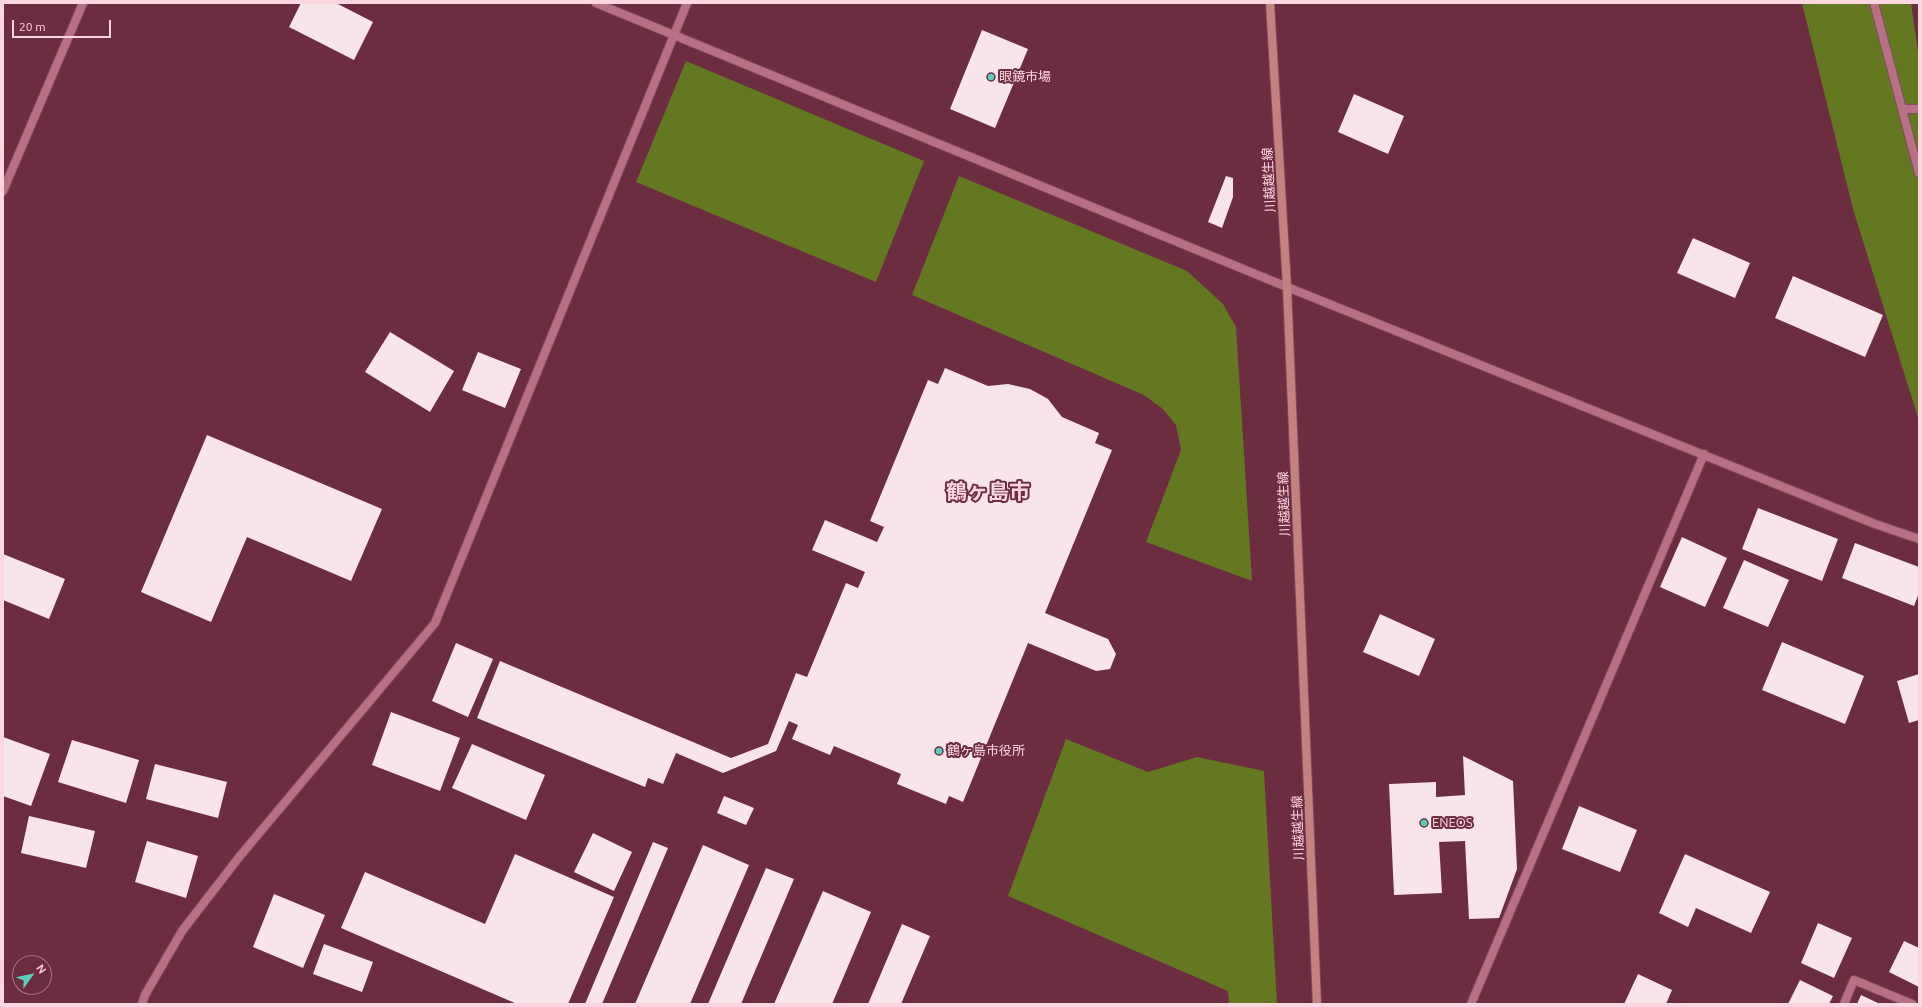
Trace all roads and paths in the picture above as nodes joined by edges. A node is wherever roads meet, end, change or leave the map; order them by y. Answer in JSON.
{"nodes":[{"id":1,"x":83,"y":3,"type":"edge"},
{"id":2,"x":596,"y":3,"type":"edge"},
{"id":3,"x":687,"y":3,"type":"edge"},
{"id":4,"x":1270,"y":3,"type":"edge"},
{"id":5,"x":1874,"y":3,"type":"edge"},
{"id":6,"x":674,"y":35,"type":"junction"},
{"id":7,"x":1919,"y":108,"type":"edge"},
{"id":8,"x":1903,"y":109,"type":"junction"},
{"id":9,"x":1919,"y":173,"type":"edge"},
{"id":10,"x":3,"y":191,"type":"edge"},
{"id":11,"x":1288,"y":287,"type":"junction"},
{"id":12,"x":1704,"y":454,"type":"junction"},
{"id":13,"x":1919,"y":539,"type":"edge"},
{"id":14,"x":142,"y":1004,"type":"edge"},
{"id":15,"x":1318,"y":1004,"type":"edge"},
{"id":16,"x":1471,"y":1004,"type":"edge"},
{"id":17,"x":1844,"y":1004,"type":"edge"},
{"id":18,"x":1912,"y":1004,"type":"edge"}],
"edges":[{"from":1,"to":10,"type":"street"},
{"from":2,"to":6,"type":"street"},
{"from":3,"to":6,"type":"street"},
{"from":4,"to":11,"type":"main road","name":"川越越生線"},
{"from":5,"to":8,"type":"street"},
{"from":6,"to":11,"type":"street"},
{"from":6,"to":14,"type":"street"},
{"from":7,"to":8,"type":"street"},
{"from":8,"to":9,"type":"street"},
{"from":11,"to":12,"type":"street"},
{"from":11,"to":15,"type":"main road","name":"川越越生線"},
{"from":12,"to":13,"type":"street"},
{"from":12,"to":16,"type":"street"},
{"from":17,"to":18,"type":"street"}]}
